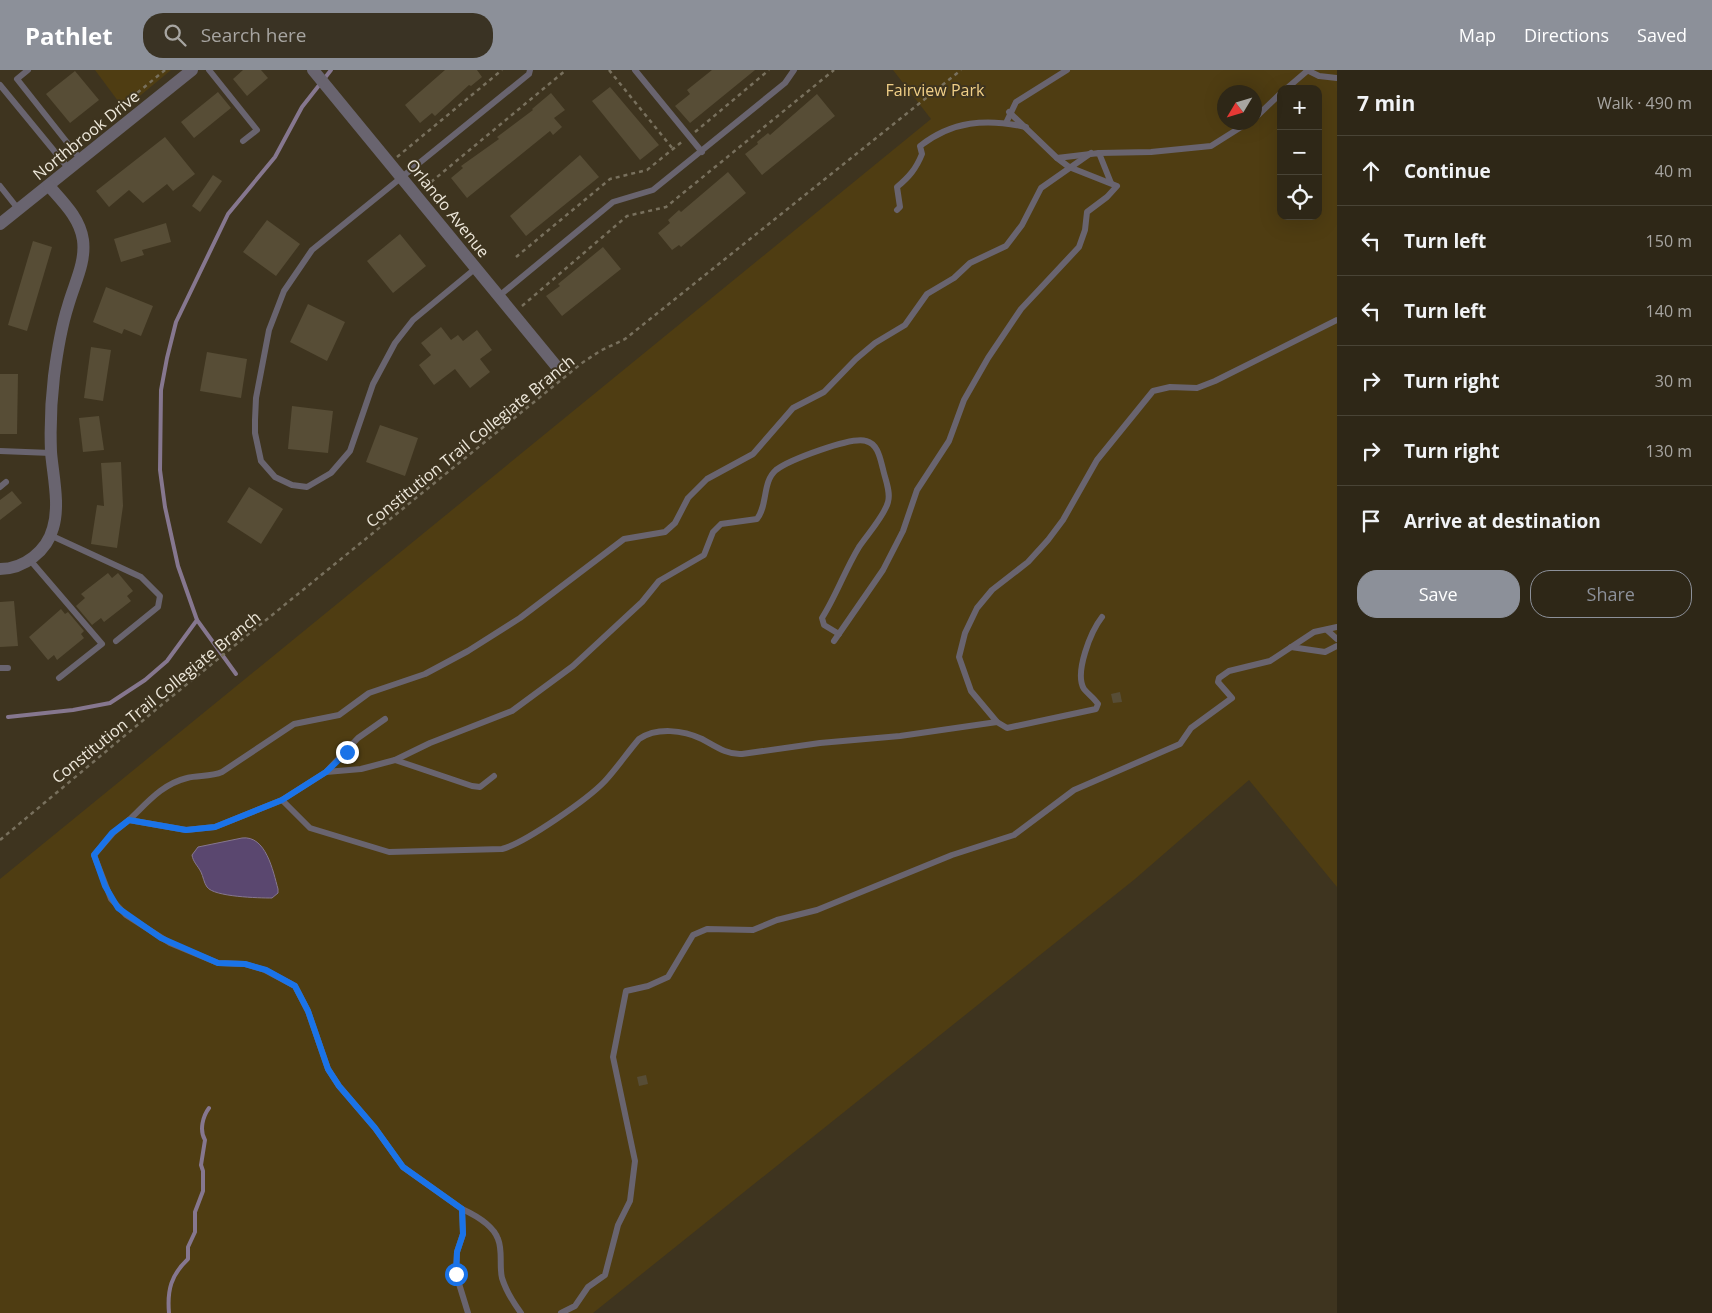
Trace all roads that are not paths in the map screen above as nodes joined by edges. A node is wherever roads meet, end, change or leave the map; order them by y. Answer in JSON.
{"nodes":[{"id":1,"x":28,"y":70,"type":"edge"},
{"id":2,"x":192,"y":70,"type":"edge"},
{"id":3,"x":209,"y":70,"type":"edge"},
{"id":4,"x":313,"y":70,"type":"edge"},
{"id":5,"x":530,"y":70,"type":"edge"},
{"id":6,"x":635,"y":70,"type":"edge"},
{"id":7,"x":794,"y":70,"type":"edge"},
{"id":8,"x":1067,"y":70,"type":"edge"},
{"id":9,"x":1307,"y":70,"type":"edge"},
{"id":10,"x":1337,"y":78,"type":"edge"},
{"id":11,"x":0,"y":85,"type":"edge"},
{"id":12,"x":1290,"y":85,"type":"edge"},
{"id":13,"x":1277,"y":97,"type":"edge"},
{"id":14,"x":1262,"y":111,"type":"edge"},
{"id":15,"x":1009,"y":112,"type":"junction"},
{"id":16,"x":1006,"y":123,"type":"junction"},
{"id":17,"x":1027,"y":128,"type":"junction"},
{"id":18,"x":1236,"y":130,"type":"edge"},
{"id":19,"x":243,"y":142,"type":"dead end"},
{"id":20,"x":702,"y":152,"type":"junction"},
{"id":21,"x":1095,"y":153,"type":"junction"},
{"id":22,"x":1057,"y":158,"type":"junction"},
{"id":23,"x":82,"y":160,"type":"junction"},
{"id":24,"x":1070,"y":167,"type":"junction"},
{"id":25,"x":69,"y":169,"type":"junction"},
{"id":26,"x":402,"y":178,"type":"junction"},
{"id":27,"x":1111,"y":183,"type":"junction"},
{"id":28,"x":0,"y":186,"type":"edge"},
{"id":29,"x":49,"y":186,"type":"junction"},
{"id":30,"x":19,"y":210,"type":"junction"},
{"id":31,"x":897,"y":210,"type":"dead end"},
{"id":32,"x":0,"y":224,"type":"edge"},
{"id":33,"x":476,"y":268,"type":"junction"},
{"id":34,"x":499,"y":296,"type":"junction"},
{"id":35,"x":1337,"y":320,"type":"edge"},
{"id":36,"x":557,"y":367,"type":"dead end"},
{"id":37,"x":0,"y":451,"type":"edge"},
{"id":38,"x":51,"y":453,"type":"junction"},
{"id":39,"x":6,"y":482,"type":"dead end"},
{"id":40,"x":0,"y":487,"type":"edge"},
{"id":41,"x":50,"y":535,"type":"junction"},
{"id":42,"x":33,"y":557,"type":"junction"},
{"id":43,"x":0,"y":569,"type":"edge"},
{"id":44,"x":1102,"y":617,"type":"dead end"},
{"id":45,"x":1337,"y":627,"type":"edge"},
{"id":46,"x":1327,"y":630,"type":"junction"},
{"id":47,"x":839,"y":634,"type":"junction"},
{"id":48,"x":834,"y":640,"type":"dead end"},
{"id":49,"x":1337,"y":640,"type":"edge"},
{"id":50,"x":116,"y":641,"type":"dead end"},
{"id":51,"x":1337,"y":646,"type":"edge"},
{"id":52,"x":1291,"y":647,"type":"junction"},
{"id":53,"x":0,"y":668,"type":"edge"},
{"id":54,"x":8,"y":668,"type":"dead end"},
{"id":55,"x":59,"y":678,"type":"dead end"},
{"id":56,"x":385,"y":720,"type":"dead end"},
{"id":57,"x":996,"y":722,"type":"junction"},
{"id":58,"x":396,"y":760,"type":"junction"},
{"id":59,"x":326,"y":772,"type":"junction"},
{"id":60,"x":494,"y":776,"type":"dead end"},
{"id":61,"x":279,"y":801,"type":"junction"},
{"id":62,"x":129,"y":820,"type":"junction"},
{"id":63,"x":462,"y":1209,"type":"junction"},
{"id":64,"x":468,"y":1313,"type":"edge"},
{"id":65,"x":521,"y":1313,"type":"edge"},
{"id":66,"x":561,"y":1313,"type":"edge"}],
"edges":[{"from":1,"to":23,"type":"lane"},
{"from":2,"to":23,"type":"street","name":"Northbrook Drive"},
{"from":3,"to":19,"type":"lane"},
{"from":4,"to":26,"type":"street","name":"Orlando Avenue"},
{"from":5,"to":26,"type":"lane"},
{"from":6,"to":20,"type":"lane"},
{"from":7,"to":20,"type":"lane"},
{"from":8,"to":15,"type":"lane"},
{"from":9,"to":10,"type":"lane"},
{"from":9,"to":12,"type":"lane"},
{"from":11,"to":25,"type":"lane"},
{"from":13,"to":14,"type":"lane"},
{"from":15,"to":16,"type":"lane"},
{"from":15,"to":17,"type":"lane"},
{"from":16,"to":17,"type":"lane"},
{"from":16,"to":31,"type":"lane"},
{"from":17,"to":22,"type":"lane"},
{"from":18,"to":21,"type":"lane"},
{"from":20,"to":34,"type":"lane"},
{"from":21,"to":22,"type":"lane"},
{"from":21,"to":24,"type":"lane"},
{"from":21,"to":27,"type":"lane"},
{"from":22,"to":24,"type":"lane"},
{"from":23,"to":25,"type":"street","name":"Northbrook Drive"},
{"from":24,"to":27,"type":"lane"},
{"from":24,"to":62,"type":"lane"},
{"from":25,"to":29,"type":"street","name":"Northbrook Drive"},
{"from":26,"to":33,"type":"street","name":"Orlando Avenue"},
{"from":26,"to":33,"type":"lane"},
{"from":27,"to":47,"type":"lane"},
{"from":28,"to":30,"type":"lane"},
{"from":29,"to":30,"type":"street","name":"Northbrook Drive"},
{"from":29,"to":38,"type":"street"},
{"from":30,"to":32,"type":"street","name":"Northbrook Drive"},
{"from":33,"to":34,"type":"street","name":"Orlando Avenue"},
{"from":34,"to":36,"type":"street","name":"Orlando Avenue"},
{"from":35,"to":57,"type":"lane"},
{"from":37,"to":38,"type":"lane"},
{"from":38,"to":41,"type":"street"},
{"from":39,"to":40,"type":"lane"},
{"from":41,"to":42,"type":"street"},
{"from":41,"to":50,"type":"lane"},
{"from":42,"to":43,"type":"street"},
{"from":42,"to":55,"type":"lane"},
{"from":44,"to":57,"type":"lane"},
{"from":45,"to":46,"type":"lane"},
{"from":46,"to":49,"type":"lane"},
{"from":46,"to":52,"type":"lane"},
{"from":47,"to":48,"type":"lane"},
{"from":47,"to":58,"type":"lane"},
{"from":51,"to":52,"type":"lane"},
{"from":52,"to":66,"type":"lane"},
{"from":53,"to":54,"type":"lane"},
{"from":56,"to":59,"type":"lane"},
{"from":57,"to":61,"type":"lane"},
{"from":58,"to":59,"type":"lane"},
{"from":58,"to":60,"type":"lane"},
{"from":59,"to":61,"type":"lane"},
{"from":61,"to":62,"type":"lane"},
{"from":62,"to":63,"type":"lane"},
{"from":63,"to":64,"type":"lane"},
{"from":63,"to":65,"type":"lane"}]}
